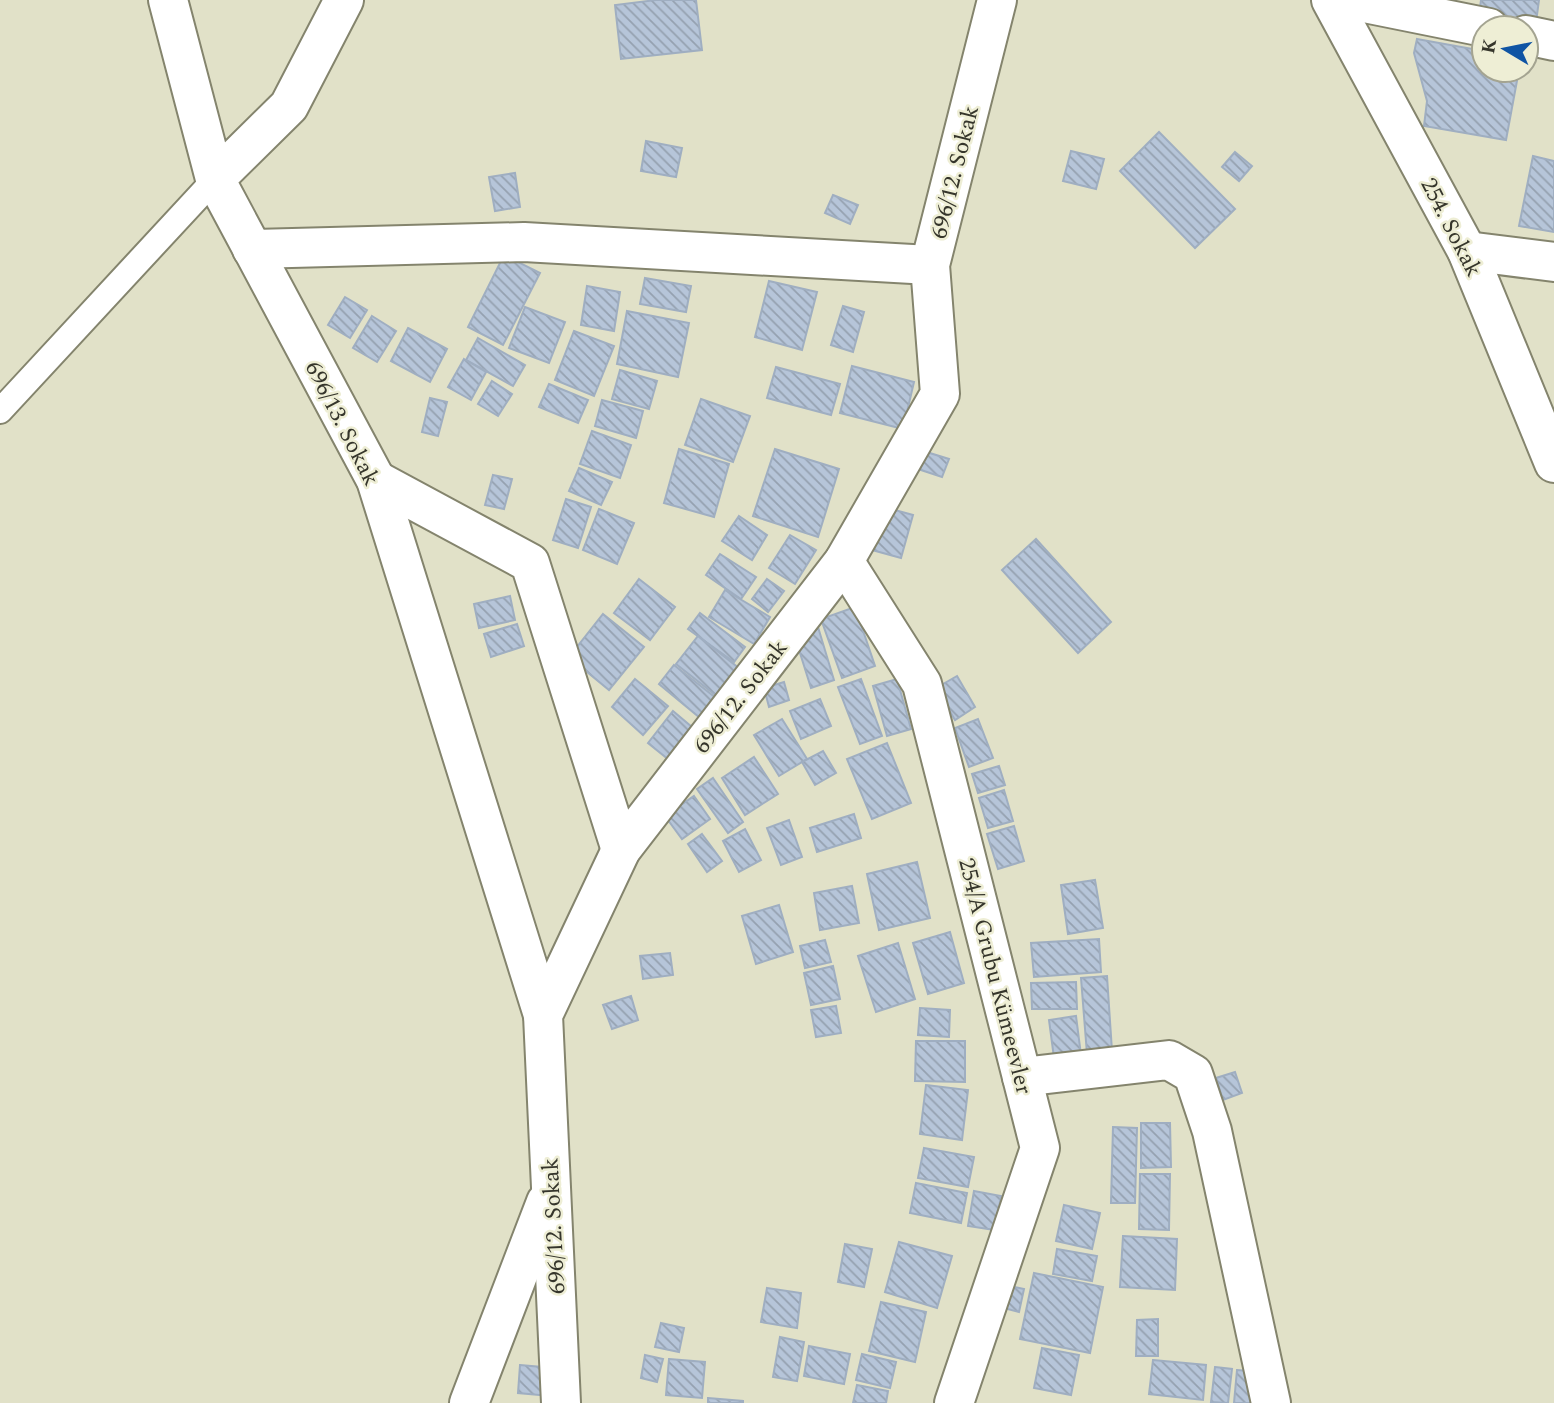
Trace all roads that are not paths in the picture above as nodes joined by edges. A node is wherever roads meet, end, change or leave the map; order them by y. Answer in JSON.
{"nodes":[{"id":1,"x":168,"y":0,"type":"edge"},
{"id":2,"x":344,"y":0,"type":"edge"},
{"id":3,"x":997,"y":0,"type":"edge"},
{"id":4,"x":1331,"y":0,"type":"edge"},
{"id":5,"x":1350,"y":0,"type":"edge"},
{"id":6,"x":1470,"y":24,"type":"edge"},
{"id":7,"x":215,"y":179,"type":"junction"},
{"id":8,"x":252,"y":249,"type":"junction"},
{"id":9,"x":1467,"y":251,"type":"junction"},
{"id":10,"x":1554,"y":262,"type":"edge"},
{"id":11,"x":930,"y":265,"type":"junction"},
{"id":12,"x":0,"y":411,"type":"edge"},
{"id":13,"x":1554,"y":463,"type":"edge"},
{"id":14,"x":376,"y":481,"type":"junction"},
{"id":15,"x":844,"y":561,"type":"junction"},
{"id":16,"x":621,"y":850,"type":"junction"},
{"id":17,"x":543,"y":1015,"type":"junction"},
{"id":18,"x":1022,"y":1077,"type":"junction"},
{"id":19,"x":551,"y":1189,"type":"junction"},
{"id":20,"x":470,"y":1403,"type":"edge"},
{"id":21,"x":561,"y":1403,"type":"edge"},
{"id":22,"x":954,"y":1403,"type":"edge"},
{"id":23,"x":1271,"y":1403,"type":"edge"}],
"edges":[{"from":1,"to":7,"type":"street","name":"696/13. Sokak"},
{"from":2,"to":7,"type":"street"},
{"from":3,"to":11,"type":"street","name":"696/12. Sokak"},
{"from":4,"to":9,"type":"street","name":"254. Sokak"},
{"from":5,"to":6,"type":"street"},
{"from":7,"to":8,"type":"street","name":"696/13. Sokak"},
{"from":7,"to":12,"type":"lane"},
{"from":8,"to":11,"type":"street"},
{"from":8,"to":14,"type":"street","name":"696/13. Sokak"},
{"from":9,"to":10,"type":"street"},
{"from":9,"to":13,"type":"street","name":"254. Sokak"},
{"from":11,"to":15,"type":"street","name":"696/12. Sokak"},
{"from":14,"to":16,"type":"street"},
{"from":14,"to":17,"type":"street","name":"696/13. Sokak"},
{"from":15,"to":16,"type":"street","name":"696/12. Sokak"},
{"from":15,"to":18,"type":"street","name":"254/A Grubu Kümeevler"},
{"from":16,"to":17,"type":"street","name":"696/12. Sokak"},
{"from":17,"to":19,"type":"street","name":"696/12. Sokak"},
{"from":18,"to":22,"type":"street","name":"254/A Grubu Kümeevler"},
{"from":18,"to":23,"type":"street"},
{"from":19,"to":20,"type":"street"},
{"from":19,"to":21,"type":"street","name":"696/12. Sokak"}]}
